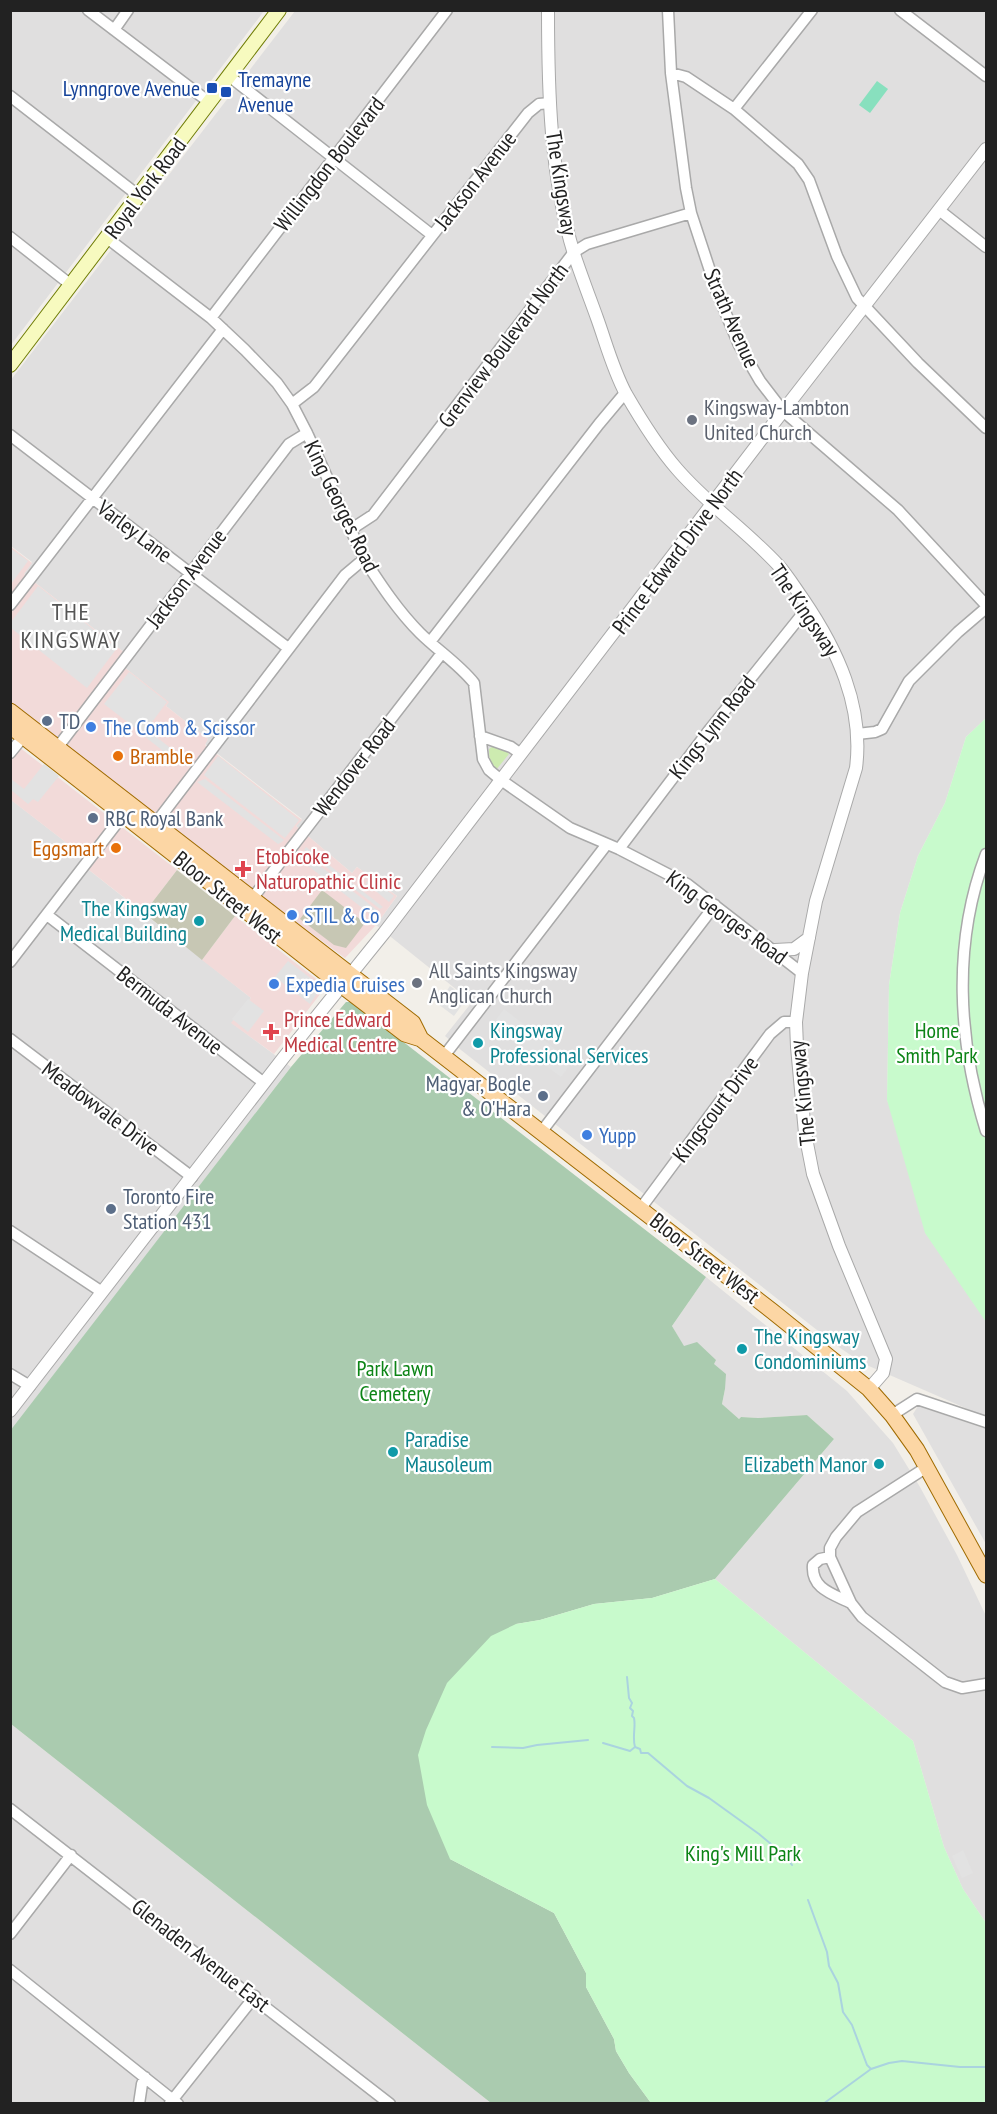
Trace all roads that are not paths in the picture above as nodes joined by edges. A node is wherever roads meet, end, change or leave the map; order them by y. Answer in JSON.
{"nodes":[{"id":1,"x":88,"y":10,"type":"edge"},
{"id":2,"x":128,"y":10,"type":"edge"},
{"id":3,"x":279,"y":10,"type":"edge"},
{"id":4,"x":447,"y":10,"type":"edge"},
{"id":5,"x":548,"y":10,"type":"edge"},
{"id":6,"x":668,"y":10,"type":"edge"},
{"id":7,"x":812,"y":10,"type":"edge"},
{"id":8,"x":900,"y":10,"type":"edge"},
{"id":9,"x":114,"y":30,"type":"junction"},
{"id":10,"x":671,"y":73,"type":"junction"},
{"id":11,"x":229,"y":76,"type":"junction"},
{"id":12,"x":987,"y":76,"type":"edge"},
{"id":13,"x":10,"y":96,"type":"edge"},
{"id":14,"x":209,"y":102,"type":"junction"},
{"id":15,"x":550,"y":103,"type":"junction"},
{"id":16,"x":734,"y":109,"type":"junction"},
{"id":17,"x":987,"y":149,"type":"edge"},
{"id":18,"x":333,"y":158,"type":"junction"},
{"id":19,"x":139,"y":196,"type":"junction"},
{"id":20,"x":939,"y":210,"type":"junction"},
{"id":21,"x":691,"y":213,"type":"junction"},
{"id":22,"x":432,"y":235,"type":"junction"},
{"id":23,"x":10,"y":237,"type":"edge"},
{"id":24,"x":107,"y":238,"type":"junction"},
{"id":25,"x":987,"y":247,"type":"edge"},
{"id":26,"x":574,"y":252,"type":"junction"},
{"id":27,"x":71,"y":285,"type":"junction"},
{"id":28,"x":864,"y":306,"type":"junction"},
{"id":29,"x":211,"y":318,"type":"junction"},
{"id":30,"x":223,"y":329,"type":"junction"},
{"id":31,"x":10,"y":364,"type":"edge"},
{"id":32,"x":625,"y":393,"type":"junction"},
{"id":33,"x":292,"y":404,"type":"junction"},
{"id":34,"x":783,"y":411,"type":"junction"},
{"id":35,"x":987,"y":428,"type":"edge"},
{"id":36,"x":307,"y":433,"type":"junction"},
{"id":37,"x":10,"y":435,"type":"edge"},
{"id":38,"x":93,"y":498,"type":"junction"},
{"id":39,"x":712,"y":505,"type":"junction"},
{"id":40,"x":350,"y":530,"type":"junction"},
{"id":41,"x":364,"y":559,"type":"junction"},
{"id":42,"x":189,"y":572,"type":"junction"},
{"id":43,"x":10,"y":605,"type":"edge"},
{"id":44,"x":808,"y":607,"type":"junction"},
{"id":45,"x":987,"y":607,"type":"edge"},
{"id":46,"x":430,"y":642,"type":"junction"},
{"id":47,"x":288,"y":648,"type":"junction"},
{"id":48,"x":442,"y":653,"type":"junction"},
{"id":49,"x":10,"y":711,"type":"edge"},
{"id":50,"x":10,"y":726,"type":"edge"},
{"id":51,"x":27,"y":732,"type":"junction"},
{"id":52,"x":857,"y":734,"type":"junction"},
{"id":53,"x":480,"y":736,"type":"junction"},
{"id":54,"x":54,"y":752,"type":"junction"},
{"id":55,"x":10,"y":753,"type":"edge"},
{"id":56,"x":521,"y":754,"type":"junction"},
{"id":57,"x":501,"y":780,"type":"junction"},
{"id":58,"x":128,"y":810,"type":"junction"},
{"id":59,"x":151,"y":828,"type":"junction"},
{"id":60,"x":607,"y":844,"type":"junction"},
{"id":61,"x":619,"y":849,"type":"junction"},
{"id":62,"x":987,"y":854,"type":"edge"},
{"id":63,"x":248,"y":904,"type":"junction"},
{"id":64,"x":716,"y":905,"type":"junction"},
{"id":65,"x":47,"y":915,"type":"junction"},
{"id":66,"x":809,"y":938,"type":"junction"},
{"id":67,"x":775,"y":950,"type":"junction"},
{"id":68,"x":10,"y":962,"type":"edge"},
{"id":69,"x":802,"y":973,"type":"junction"},
{"id":70,"x":347,"y":981,"type":"junction"},
{"id":71,"x":796,"y":1022,"type":"junction"},
{"id":72,"x":10,"y":1039,"type":"edge"},
{"id":73,"x":444,"y":1056,"type":"junction"},
{"id":74,"x":264,"y":1083,"type":"junction"},
{"id":75,"x":542,"y":1131,"type":"junction"},
{"id":76,"x":987,"y":1131,"type":"edge"},
{"id":77,"x":192,"y":1177,"type":"junction"},
{"id":78,"x":641,"y":1209,"type":"junction"},
{"id":79,"x":10,"y":1231,"type":"edge"},
{"id":80,"x":102,"y":1292,"type":"junction"},
{"id":81,"x":10,"y":1374,"type":"edge"},
{"id":82,"x":30,"y":1386,"type":"junction"},
{"id":83,"x":869,"y":1389,"type":"junction"},
{"id":84,"x":10,"y":1411,"type":"edge"},
{"id":85,"x":892,"y":1415,"type":"junction"},
{"id":86,"x":987,"y":1422,"type":"edge"},
{"id":87,"x":927,"y":1467,"type":"junction"},
{"id":88,"x":830,"y":1557,"type":"junction"},
{"id":89,"x":987,"y":1575,"type":"edge"},
{"id":90,"x":851,"y":1603,"type":"junction"},
{"id":91,"x":987,"y":1684,"type":"edge"},
{"id":92,"x":10,"y":1809,"type":"edge"},
{"id":93,"x":71,"y":1855,"type":"junction"},
{"id":94,"x":10,"y":1934,"type":"edge"},
{"id":95,"x":10,"y":1970,"type":"edge"},
{"id":96,"x":255,"y":1996,"type":"junction"},
{"id":97,"x":145,"y":2077,"type":"junction"},
{"id":98,"x":174,"y":2102,"type":"edge"},
{"id":99,"x":139,"y":2103,"type":"edge"},
{"id":100,"x":390,"y":2103,"type":"edge"}],
"edges":[{"from":1,"to":9,"type":"street"},
{"from":2,"to":9,"type":"street"},
{"from":3,"to":11,"type":"main road","name":"Royal York Road"},
{"from":4,"to":18,"type":"street","name":"Willingdon Boulevard"},
{"from":5,"to":15,"type":"street","name":"The Kingsway"},
{"from":6,"to":10,"type":"street","name":"Strath Avenue"},
{"from":7,"to":16,"type":"street"},
{"from":8,"to":12,"type":"street"},
{"from":9,"to":14,"type":"street"},
{"from":10,"to":16,"type":"street"},
{"from":10,"to":21,"type":"street","name":"Strath Avenue"},
{"from":11,"to":14,"type":"main road","name":"Royal York Road"},
{"from":11,"to":18,"type":"street"},
{"from":13,"to":19,"type":"street"},
{"from":14,"to":19,"type":"main road","name":"Royal York Road"},
{"from":15,"to":22,"type":"street","name":"Jackson Avenue"},
{"from":15,"to":26,"type":"street","name":"The Kingsway"},
{"from":16,"to":28,"type":"street"},
{"from":17,"to":20,"type":"street","name":"Prince Edward Drive North"},
{"from":18,"to":22,"type":"street"},
{"from":18,"to":29,"type":"street","name":"Willingdon Boulevard"},
{"from":19,"to":24,"type":"main road","name":"Royal York Road"},
{"from":20,"to":25,"type":"street"},
{"from":20,"to":28,"type":"street","name":"Prince Edward Drive North"},
{"from":21,"to":26,"type":"street","name":"Grenview Boulevard North"},
{"from":21,"to":34,"type":"street","name":"Strath Avenue"},
{"from":22,"to":33,"type":"street","name":"Jackson Avenue"},
{"from":23,"to":27,"type":"street"},
{"from":24,"to":27,"type":"main road","name":"Royal York Road"},
{"from":24,"to":29,"type":"street","name":"King Georges Road"},
{"from":26,"to":32,"type":"street","name":"The Kingsway"},
{"from":26,"to":40,"type":"street","name":"Grenview Boulevard North"},
{"from":27,"to":31,"type":"main road","name":"Royal York Road"},
{"from":28,"to":34,"type":"street","name":"Prince Edward Drive North"},
{"from":28,"to":35,"type":"street"},
{"from":29,"to":30,"type":"street","name":"King Georges Road"},
{"from":30,"to":33,"type":"street","name":"King Georges Road"},
{"from":30,"to":38,"type":"street"},
{"from":32,"to":39,"type":"street","name":"The Kingsway"},
{"from":32,"to":46,"type":"street"},
{"from":33,"to":36,"type":"street","name":"King Georges Road"},
{"from":34,"to":39,"type":"street","name":"Prince Edward Drive North"},
{"from":34,"to":45,"type":"street","name":"Strath Avenue"},
{"from":36,"to":40,"type":"street","name":"King Georges Road"},
{"from":36,"to":42,"type":"street","name":"Jackson Avenue"},
{"from":37,"to":38,"type":"street","name":"Varley Lane"},
{"from":38,"to":42,"type":"street","name":"Varley Lane"},
{"from":38,"to":43,"type":"street"},
{"from":39,"to":44,"type":"street","name":"The Kingsway"},
{"from":39,"to":56,"type":"street","name":"Prince Edward Drive North"},
{"from":40,"to":41,"type":"street","name":"King Georges Road"},
{"from":41,"to":46,"type":"street","name":"King Georges Road"},
{"from":41,"to":47,"type":"street"},
{"from":42,"to":47,"type":"street","name":"Varley Lane"},
{"from":42,"to":54,"type":"street","name":"Jackson Avenue"},
{"from":44,"to":52,"type":"street","name":"The Kingsway"},
{"from":44,"to":61,"type":"street","name":"Kings Lynn Road"},
{"from":45,"to":52,"type":"street"},
{"from":46,"to":48,"type":"street","name":"King Georges Road"},
{"from":47,"to":59,"type":"street"},
{"from":48,"to":53,"type":"street","name":"King Georges Road"},
{"from":48,"to":63,"type":"street","name":"Wendover Road"},
{"from":49,"to":51,"type":"main road","name":"Bloor Street West"},
{"from":50,"to":51,"type":"main road","name":"Bloor Street West"},
{"from":51,"to":54,"type":"main road","name":"Bloor Street West"},
{"from":51,"to":55,"type":"street"},
{"from":52,"to":66,"type":"street","name":"The Kingsway"},
{"from":53,"to":56,"type":"street"},
{"from":53,"to":57,"type":"street","name":"King Georges Road"},
{"from":54,"to":58,"type":"main road","name":"Bloor Street West"},
{"from":56,"to":57,"type":"street","name":"Prince Edward Drive North"},
{"from":57,"to":60,"type":"street","name":"King Georges Road"},
{"from":57,"to":70,"type":"street","name":"Prince Edward Drive North"},
{"from":58,"to":59,"type":"main road","name":"Bloor Street West"},
{"from":58,"to":65,"type":"street"},
{"from":59,"to":63,"type":"main road","name":"Bloor Street West"},
{"from":60,"to":61,"type":"street","name":"King Georges Road"},
{"from":60,"to":73,"type":"street"},
{"from":61,"to":64,"type":"street","name":"King Georges Road"},
{"from":62,"to":76,"type":"street"},
{"from":63,"to":70,"type":"main road","name":"Bloor Street West"},
{"from":64,"to":67,"type":"street","name":"King Georges Road"},
{"from":64,"to":75,"type":"street"},
{"from":65,"to":68,"type":"street"},
{"from":65,"to":74,"type":"street","name":"Bermuda Avenue"},
{"from":66,"to":67,"type":"street"},
{"from":66,"to":69,"type":"street","name":"The Kingsway"},
{"from":67,"to":69,"type":"street","name":"King Georges Road"},
{"from":69,"to":71,"type":"street","name":"The Kingsway"},
{"from":70,"to":73,"type":"main road","name":"Bloor Street West"},
{"from":70,"to":74,"type":"street","name":"Prince Edward Drive North"},
{"from":71,"to":78,"type":"street","name":"Kingscourt Drive"},
{"from":71,"to":83,"type":"street","name":"The Kingsway"},
{"from":72,"to":77,"type":"street","name":"Meadowvale Drive"},
{"from":73,"to":75,"type":"main road","name":"Bloor Street West"},
{"from":74,"to":77,"type":"street","name":"Prince Edward Drive North"},
{"from":75,"to":78,"type":"main road","name":"Bloor Street West"},
{"from":77,"to":80,"type":"street","name":"Prince Edward Drive North"},
{"from":78,"to":83,"type":"main road","name":"Bloor Street West"},
{"from":79,"to":80,"type":"street"},
{"from":80,"to":82,"type":"street","name":"Prince Edward Drive North"},
{"from":81,"to":82,"type":"street"},
{"from":82,"to":84,"type":"street","name":"Prince Edward Drive North"},
{"from":83,"to":85,"type":"main road","name":"Bloor Street West"},
{"from":85,"to":86,"type":"street"},
{"from":85,"to":87,"type":"main road","name":"Bloor Street West"},
{"from":87,"to":88,"type":"street"},
{"from":87,"to":89,"type":"main road","name":"Bloor Street West"},
{"from":88,"to":90,"type":"street"},
{"from":88,"to":90,"type":"street"},
{"from":90,"to":91,"type":"street"},
{"from":92,"to":93,"type":"street","name":"Glenaden Avenue East"},
{"from":93,"to":94,"type":"street"},
{"from":93,"to":96,"type":"street","name":"Glenaden Avenue East"},
{"from":95,"to":97,"type":"street"},
{"from":96,"to":98,"type":"street"},
{"from":96,"to":100,"type":"street","name":"Glenaden Avenue East"},
{"from":97,"to":98,"type":"street"},
{"from":97,"to":99,"type":"street"}]}
